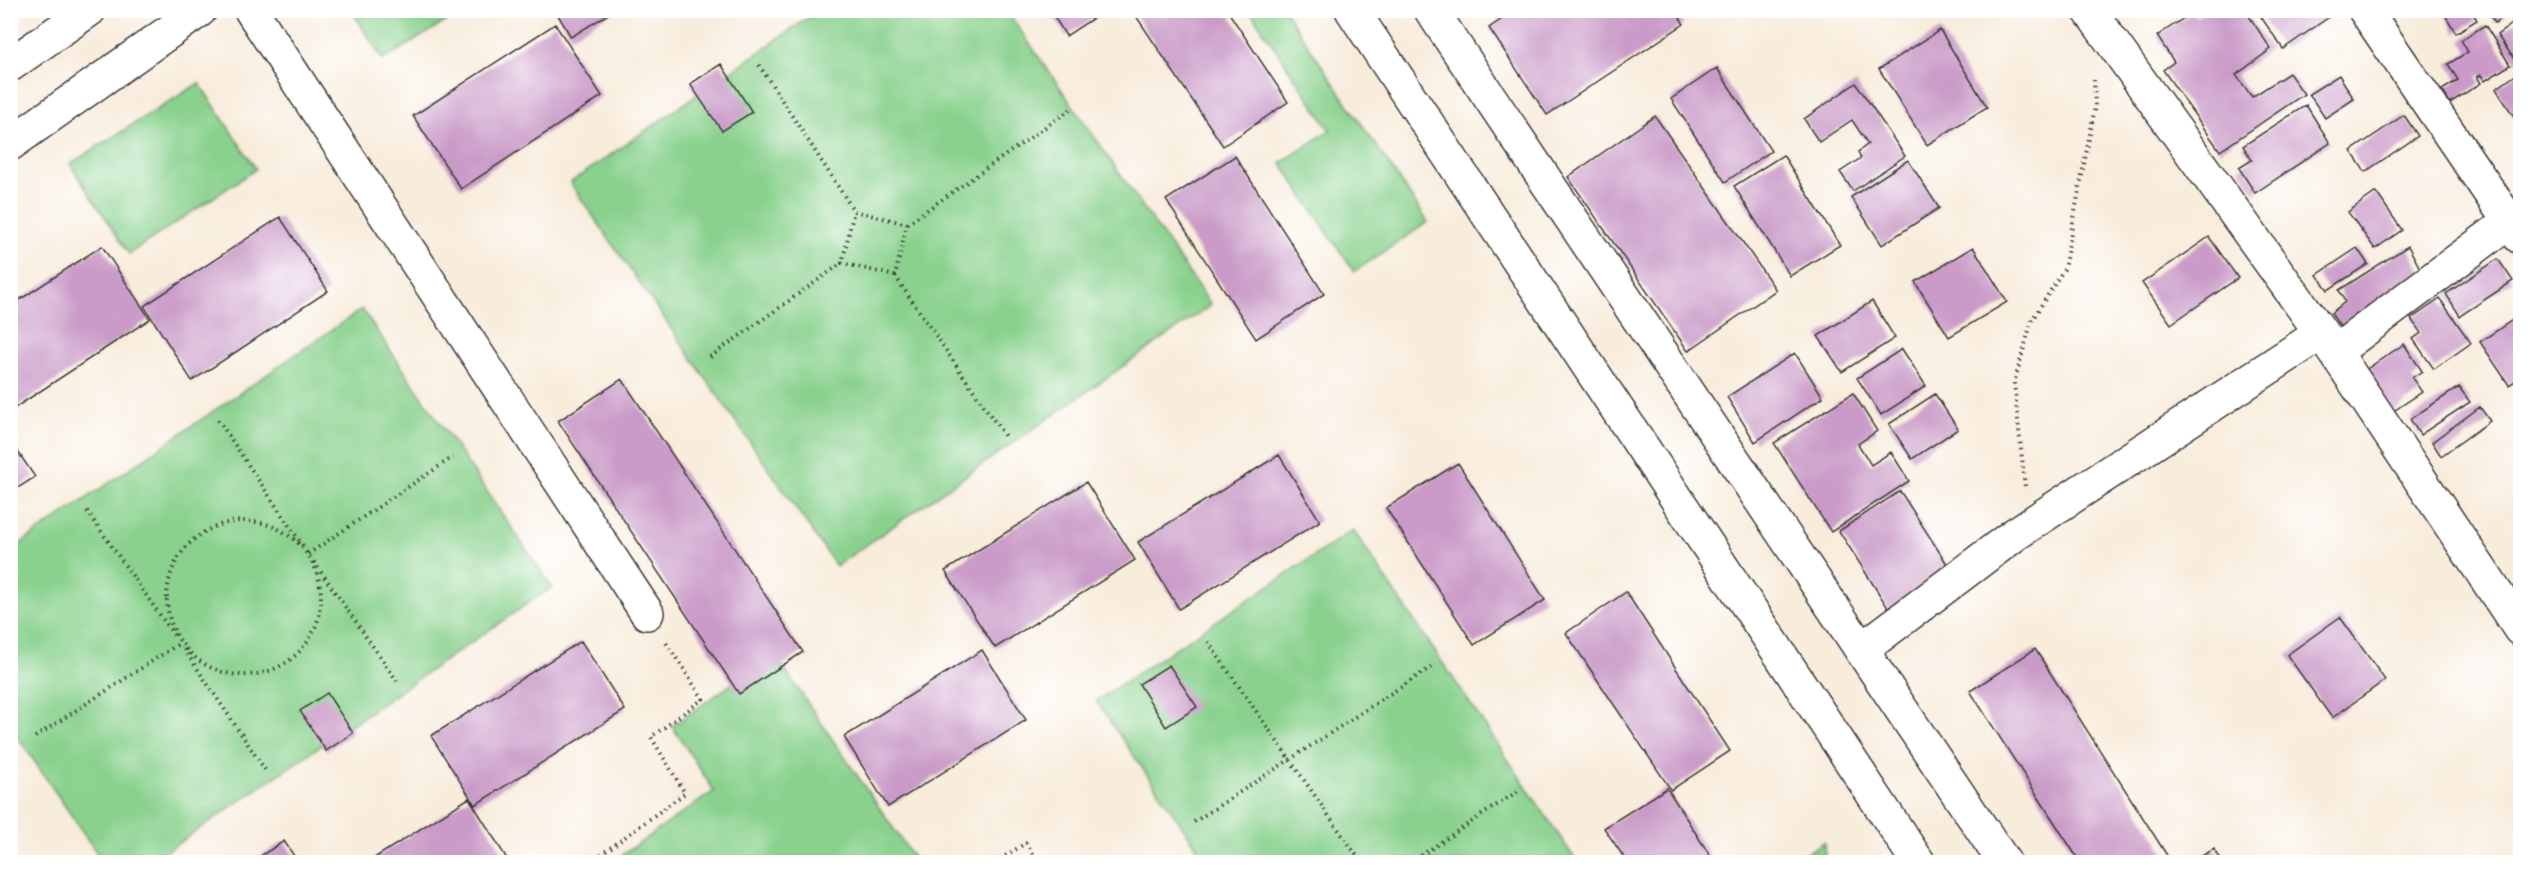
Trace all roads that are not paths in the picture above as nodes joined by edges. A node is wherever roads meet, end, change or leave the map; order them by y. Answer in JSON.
{"nodes":[{"id":1,"x":90,"y":10,"type":"edge"},
{"id":2,"x":200,"y":10,"type":"edge"},
{"id":3,"x":250,"y":10,"type":"edge"},
{"id":4,"x":1352,"y":10,"type":"edge"},
{"id":5,"x":1431,"y":10,"type":"edge"},
{"id":6,"x":2089,"y":10,"type":"edge"},
{"id":7,"x":2365,"y":10,"type":"edge"},
{"id":8,"x":10,"y":65,"type":"edge"},
{"id":9,"x":10,"y":144,"type":"edge"},
{"id":10,"x":2515,"y":229,"type":"edge"},
{"id":11,"x":2327,"y":343,"type":"junction"},
{"id":12,"x":647,"y":613,"type":"road end"},
{"id":13,"x":2520,"y":629,"type":"edge"},
{"id":14,"x":1861,"y":650,"type":"junction"},
{"id":15,"x":1918,"y":862,"type":"edge"},
{"id":16,"x":2004,"y":862,"type":"edge"}],
"edges":[{"from":1,"to":8,"type":"street"},
{"from":2,"to":9,"type":"street"},
{"from":3,"to":12,"type":"street"},
{"from":4,"to":15,"type":"street"},
{"from":5,"to":14,"type":"street"},
{"from":6,"to":11,"type":"street"},
{"from":7,"to":10,"type":"street"},
{"from":10,"to":11,"type":"street"},
{"from":11,"to":13,"type":"street"},
{"from":11,"to":14,"type":"street"},
{"from":14,"to":16,"type":"street"}]}
